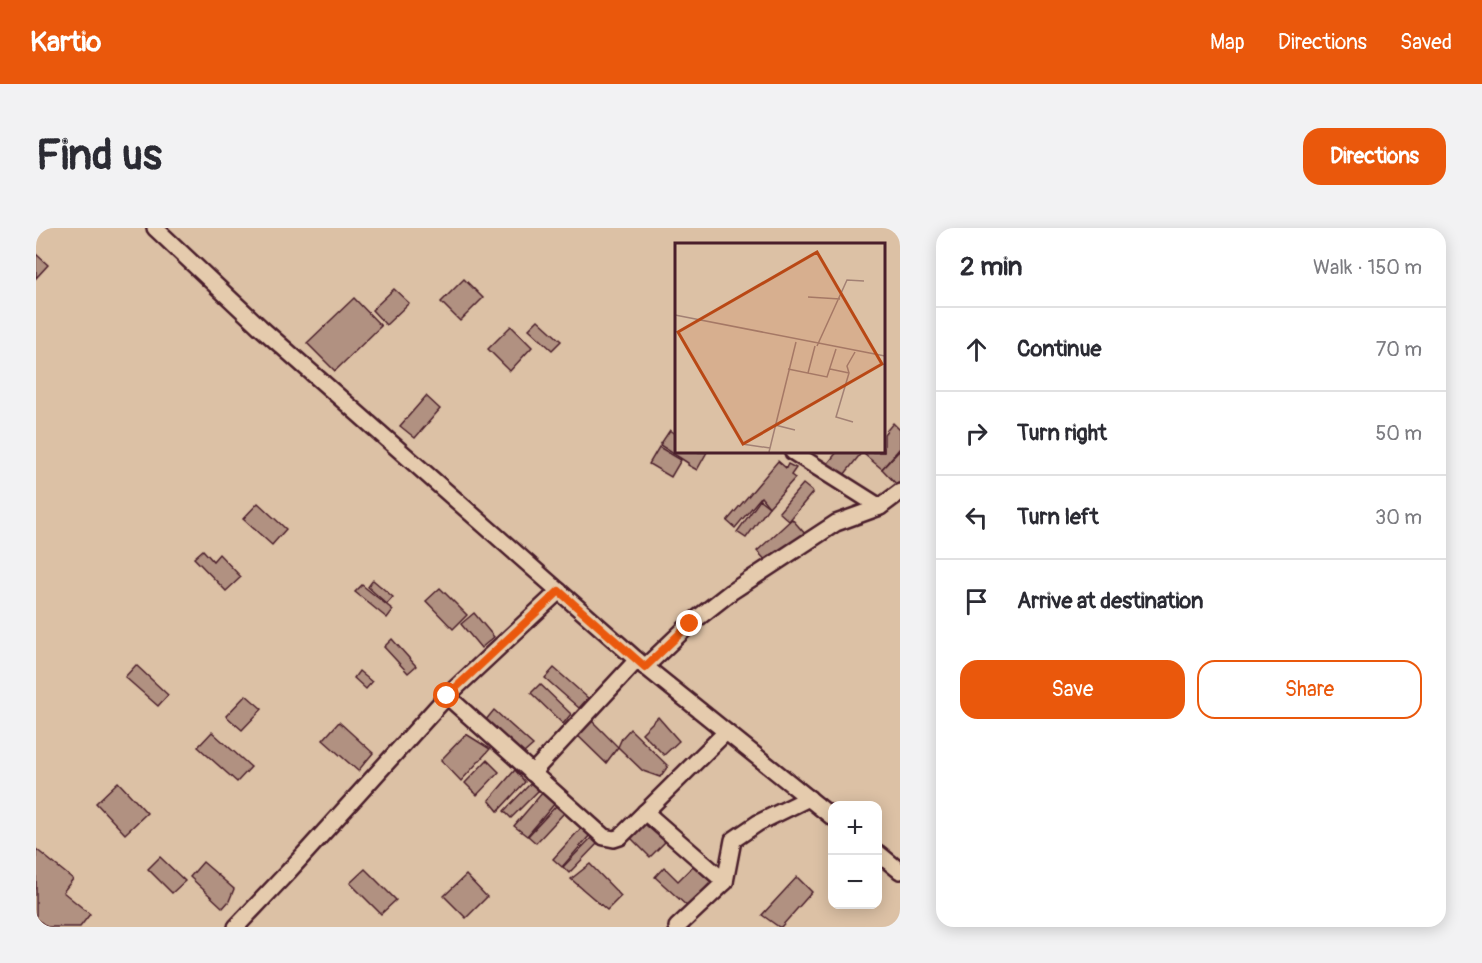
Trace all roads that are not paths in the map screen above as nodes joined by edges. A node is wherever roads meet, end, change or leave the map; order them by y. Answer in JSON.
{"nodes":[{"id":1,"x":155,"y":228,"type":"edge"},
{"id":2,"x":795,"y":453,"type":"edge"},
{"id":3,"x":900,"y":492,"type":"edge"},
{"id":4,"x":880,"y":507,"type":"junction"},
{"id":5,"x":559,"y":591,"type":"junction"},
{"id":6,"x":641,"y":663,"type":"junction"},
{"id":7,"x":447,"y":696,"type":"junction"},
{"id":8,"x":726,"y":732,"type":"junction"},
{"id":9,"x":532,"y":773,"type":"junction"},
{"id":10,"x":809,"y":798,"type":"junction"},
{"id":11,"x":645,"y":812,"type":"junction"},
{"id":12,"x":828,"y":814,"type":"edge"},
{"id":13,"x":880,"y":855,"type":"edge"},
{"id":14,"x":900,"y":871,"type":"edge"},
{"id":15,"x":725,"y":882,"type":"junction"},
{"id":16,"x":236,"y":927,"type":"edge"},
{"id":17,"x":677,"y":927,"type":"edge"}],
"edges":[{"from":1,"to":5,"type":"street"},
{"from":2,"to":4,"type":"street"},
{"from":3,"to":4,"type":"street"},
{"from":4,"to":6,"type":"street"},
{"from":5,"to":6,"type":"street"},
{"from":5,"to":7,"type":"street"},
{"from":6,"to":8,"type":"street"},
{"from":6,"to":9,"type":"street"},
{"from":7,"to":9,"type":"street"},
{"from":7,"to":16,"type":"street"},
{"from":8,"to":10,"type":"street"},
{"from":8,"to":11,"type":"street"},
{"from":9,"to":11,"type":"street"},
{"from":10,"to":12,"type":"street"},
{"from":10,"to":15,"type":"street"},
{"from":11,"to":15,"type":"street"},
{"from":13,"to":14,"type":"street"},
{"from":15,"to":17,"type":"street"}]}
